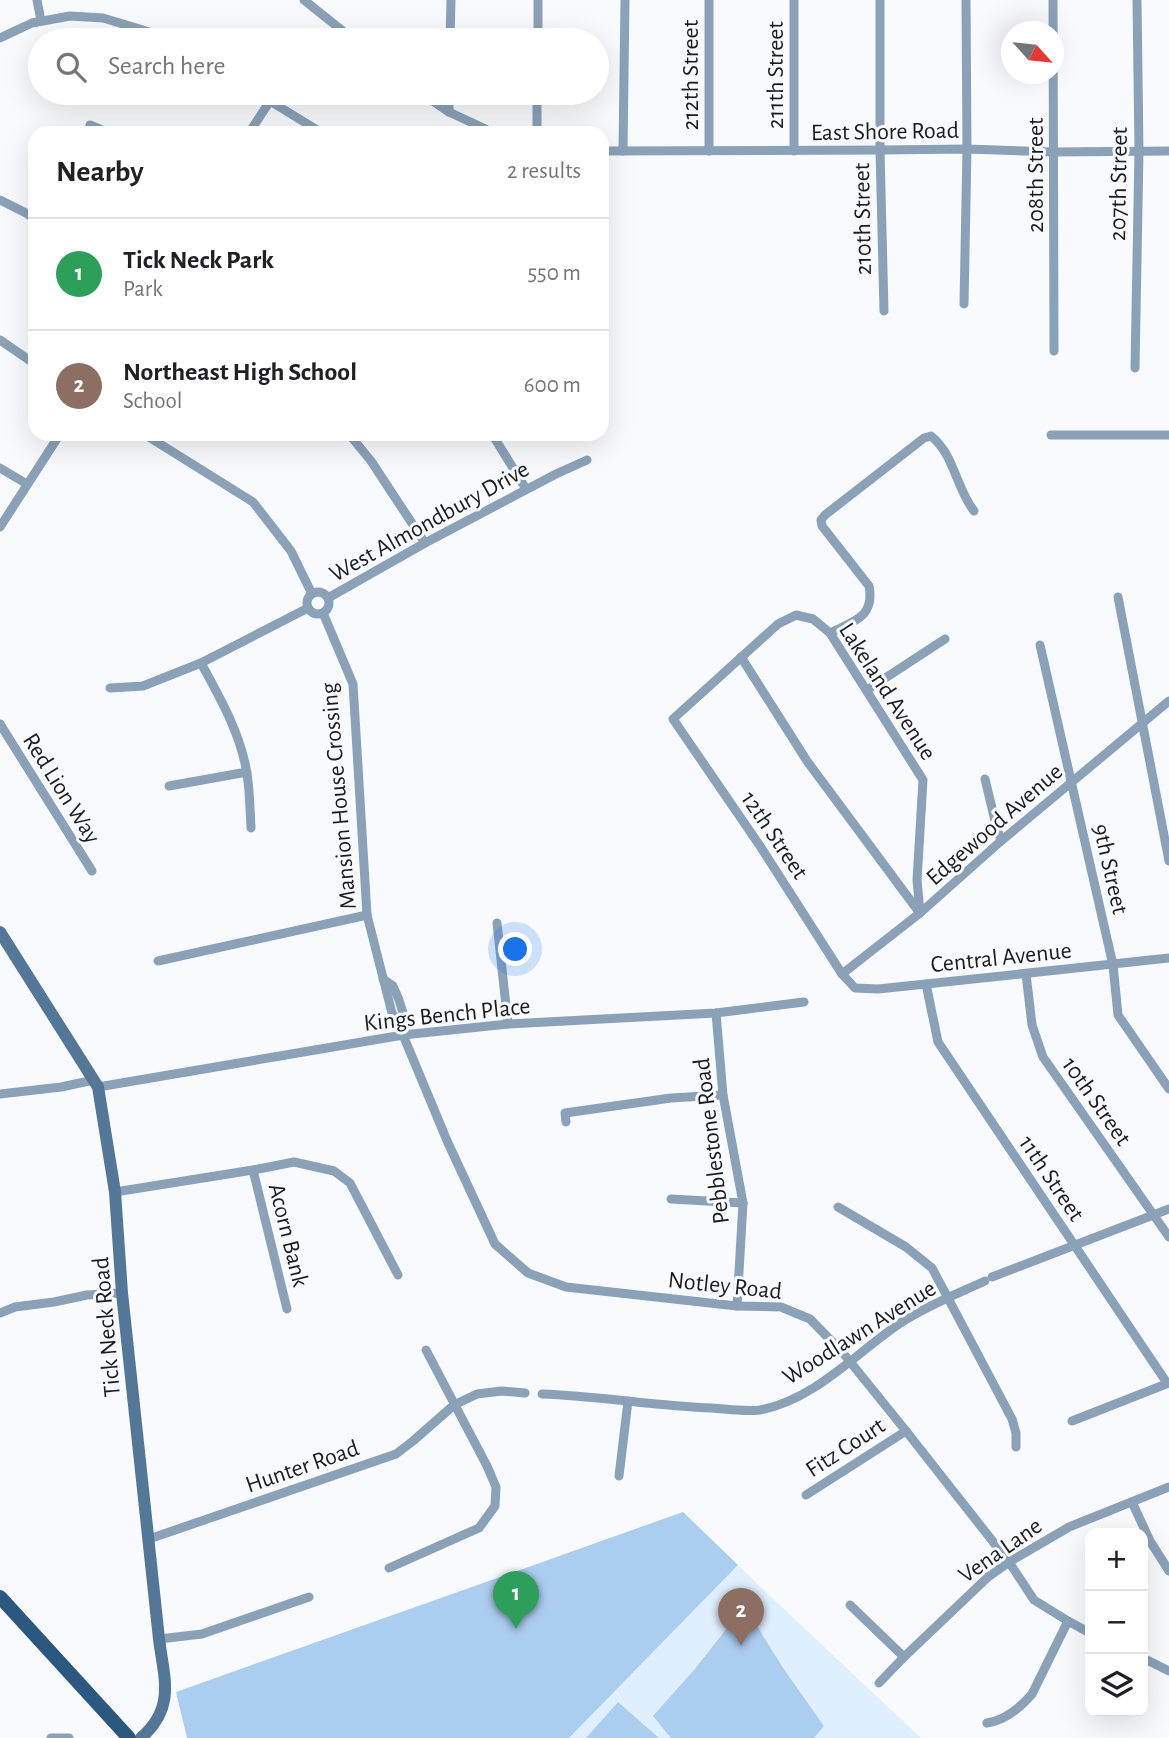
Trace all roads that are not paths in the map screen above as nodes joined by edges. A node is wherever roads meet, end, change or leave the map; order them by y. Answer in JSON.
{"nodes":[{"id":1,"x":37,"y":0,"type":"edge"},
{"id":2,"x":304,"y":0,"type":"edge"},
{"id":3,"x":451,"y":0,"type":"edge"},
{"id":4,"x":538,"y":0,"type":"edge"},
{"id":5,"x":625,"y":0,"type":"edge"},
{"id":6,"x":709,"y":0,"type":"edge"},
{"id":7,"x":794,"y":0,"type":"edge"},
{"id":8,"x":880,"y":0,"type":"edge"},
{"id":9,"x":965,"y":0,"type":"edge"},
{"id":10,"x":1054,"y":0,"type":"edge"},
{"id":11,"x":1137,"y":0,"type":"edge"},
{"id":12,"x":41,"y":21,"type":"junction"},
{"id":13,"x":136,"y":28,"type":"edge"},
{"id":14,"x":339,"y":28,"type":"edge"},
{"id":15,"x":450,"y":28,"type":"edge"},
{"id":16,"x":538,"y":28,"type":"edge"},
{"id":17,"x":0,"y":38,"type":"edge"},
{"id":18,"x":268,"y":105,"type":"edge"},
{"id":19,"x":276,"y":105,"type":"edge"},
{"id":20,"x":438,"y":105,"type":"edge"},
{"id":21,"x":449,"y":105,"type":"edge"},
{"id":22,"x":537,"y":105,"type":"edge"},
{"id":23,"x":449,"y":113,"type":"junction"},
{"id":24,"x":254,"y":126,"type":"edge"},
{"id":25,"x":311,"y":126,"type":"edge"},
{"id":26,"x":478,"y":126,"type":"edge"},
{"id":27,"x":537,"y":126,"type":"edge"},
{"id":28,"x":967,"y":149,"type":"junction"},
{"id":29,"x":709,"y":150,"type":"junction"},
{"id":30,"x":880,"y":150,"type":"junction"},
{"id":31,"x":609,"y":151,"type":"edge"},
{"id":32,"x":623,"y":151,"type":"junction"},
{"id":33,"x":794,"y":151,"type":"junction"},
{"id":34,"x":1139,"y":151,"type":"junction"},
{"id":35,"x":1169,"y":151,"type":"edge"},
{"id":36,"x":1054,"y":152,"type":"junction"},
{"id":37,"x":0,"y":200,"type":"edge"},
{"id":38,"x":28,"y":214,"type":"edge"},
{"id":39,"x":964,"y":304,"type":"dead end"},
{"id":40,"x":884,"y":312,"type":"dead end"},
{"id":41,"x":0,"y":340,"type":"edge"},
{"id":42,"x":1054,"y":351,"type":"dead end"},
{"id":43,"x":28,"y":358,"type":"edge"},
{"id":44,"x":1135,"y":368,"type":"dead end"},
{"id":45,"x":1051,"y":435,"type":"dead end"},
{"id":46,"x":1169,"y":435,"type":"edge"},
{"id":47,"x":55,"y":441,"type":"edge"},
{"id":48,"x":155,"y":441,"type":"edge"},
{"id":49,"x":355,"y":441,"type":"edge"},
{"id":50,"x":496,"y":441,"type":"edge"},
{"id":51,"x":587,"y":460,"type":"dead end"},
{"id":52,"x":0,"y":468,"type":"edge"},
{"id":53,"x":27,"y":484,"type":"junction"},
{"id":54,"x":526,"y":489,"type":"junction"},
{"id":55,"x":974,"y":511,"type":"dead end"},
{"id":56,"x":0,"y":527,"type":"edge"},
{"id":57,"x":425,"y":543,"type":"junction"},
{"id":58,"x":312,"y":594,"type":"junction"},
{"id":59,"x":1118,"y":597,"type":"dead end"},
{"id":60,"x":328,"y":598,"type":"junction"},
{"id":61,"x":308,"y":608,"type":"junction"},
{"id":62,"x":323,"y":614,"type":"junction"},
{"id":63,"x":830,"y":633,"type":"junction"},
{"id":64,"x":945,"y":639,"type":"dead end"},
{"id":65,"x":1040,"y":645,"type":"dead end"},
{"id":66,"x":741,"y":657,"type":"junction"},
{"id":67,"x":201,"y":663,"type":"junction"},
{"id":68,"x":110,"y":688,"type":"dead end"},
{"id":69,"x":867,"y":690,"type":"junction"},
{"id":70,"x":1169,"y":701,"type":"edge"},
{"id":71,"x":0,"y":724,"type":"edge"},
{"id":72,"x":1142,"y":724,"type":"junction"},
{"id":73,"x":247,"y":772,"type":"junction"},
{"id":74,"x":985,"y":779,"type":"dead end"},
{"id":75,"x":1071,"y":783,"type":"junction"},
{"id":76,"x":169,"y":786,"type":"dead end"},
{"id":77,"x":251,"y":828,"type":"dead end"},
{"id":78,"x":1001,"y":841,"type":"junction"},
{"id":79,"x":1169,"y":861,"type":"edge"},
{"id":80,"x":92,"y":871,"type":"dead end"},
{"id":81,"x":920,"y":913,"type":"junction"},
{"id":82,"x":367,"y":915,"type":"junction"},
{"id":83,"x":497,"y":923,"type":"dead end"},
{"id":84,"x":0,"y":932,"type":"edge"},
{"id":85,"x":1169,"y":958,"type":"edge"},
{"id":86,"x":158,"y":961,"type":"dead end"},
{"id":87,"x":1114,"y":965,"type":"junction"},
{"id":88,"x":842,"y":974,"type":"junction"},
{"id":89,"x":1026,"y":974,"type":"junction"},
{"id":90,"x":926,"y":984,"type":"junction"},
{"id":91,"x":804,"y":1002,"type":"dead end"},
{"id":92,"x":716,"y":1013,"type":"junction"},
{"id":93,"x":508,"y":1024,"type":"junction"},
{"id":94,"x":402,"y":1030,"type":"junction"},
{"id":95,"x":96,"y":1084,"type":"junction"},
{"id":96,"x":1169,"y":1090,"type":"edge"},
{"id":97,"x":0,"y":1094,"type":"edge"},
{"id":98,"x":723,"y":1095,"type":"junction"},
{"id":99,"x":566,"y":1122,"type":"dead end"},
{"id":100,"x":253,"y":1170,"type":"junction"},
{"id":101,"x":115,"y":1192,"type":"junction"},
{"id":102,"x":671,"y":1199,"type":"dead end"},
{"id":103,"x":743,"y":1203,"type":"junction"},
{"id":104,"x":838,"y":1207,"type":"dead end"},
{"id":105,"x":1169,"y":1209,"type":"edge"},
{"id":106,"x":1154,"y":1216,"type":"junction"},
{"id":107,"x":1169,"y":1237,"type":"edge"},
{"id":108,"x":1073,"y":1245,"type":"junction"},
{"id":109,"x":398,"y":1275,"type":"dead end"},
{"id":110,"x":122,"y":1293,"type":"junction"},
{"id":111,"x":947,"y":1298,"type":"junction"},
{"id":112,"x":737,"y":1306,"type":"junction"},
{"id":113,"x":288,"y":1309,"type":"dead end"},
{"id":114,"x":0,"y":1312,"type":"edge"},
{"id":115,"x":426,"y":1350,"type":"dead end"},
{"id":116,"x":850,"y":1362,"type":"junction"},
{"id":117,"x":1168,"y":1383,"type":"edge"},
{"id":118,"x":525,"y":1393,"type":"dead end"},
{"id":119,"x":542,"y":1394,"type":"dead end"},
{"id":120,"x":628,"y":1401,"type":"junction"},
{"id":121,"x":454,"y":1405,"type":"junction"},
{"id":122,"x":1072,"y":1421,"type":"dead end"},
{"id":123,"x":906,"y":1430,"type":"junction"},
{"id":124,"x":1016,"y":1447,"type":"dead end"},
{"id":125,"x":619,"y":1476,"type":"dead end"},
{"id":126,"x":1169,"y":1487,"type":"edge"},
{"id":127,"x":806,"y":1495,"type":"dead end"},
{"id":128,"x":1132,"y":1502,"type":"junction"},
{"id":129,"x":149,"y":1539,"type":"junction"},
{"id":130,"x":1009,"y":1562,"type":"junction"},
{"id":131,"x":389,"y":1568,"type":"dead end"},
{"id":132,"x":1169,"y":1571,"type":"edge"},
{"id":133,"x":0,"y":1597,"type":"edge"},
{"id":134,"x":309,"y":1597,"type":"dead end"},
{"id":135,"x":850,"y":1605,"type":"dead end"},
{"id":136,"x":1068,"y":1622,"type":"junction"},
{"id":137,"x":1085,"y":1630,"type":"edge"},
{"id":138,"x":159,"y":1639,"type":"junction"},
{"id":139,"x":904,"y":1657,"type":"junction"},
{"id":140,"x":1148,"y":1660,"type":"edge"},
{"id":141,"x":1169,"y":1671,"type":"edge"},
{"id":142,"x":879,"y":1684,"type":"dead end"},
{"id":143,"x":987,"y":1723,"type":"dead end"},
{"id":144,"x":51,"y":1738,"type":"edge"},
{"id":145,"x":69,"y":1738,"type":"edge"},
{"id":146,"x":129,"y":1738,"type":"edge"},
{"id":147,"x":141,"y":1738,"type":"edge"}],
"edges":[{"from":1,"to":12,"type":"street"},
{"from":2,"to":14,"type":"street"},
{"from":3,"to":15,"type":"street"},
{"from":4,"to":16,"type":"street"},
{"from":5,"to":32,"type":"street"},
{"from":6,"to":29,"type":"street","name":"212th Street"},
{"from":7,"to":33,"type":"street","name":"211th Street"},
{"from":8,"to":30,"type":"street","name":"210th Street"},
{"from":9,"to":28,"type":"street"},
{"from":10,"to":36,"type":"street","name":"208th Street"},
{"from":11,"to":34,"type":"street","name":"207th Street"},
{"from":12,"to":13,"type":"street"},
{"from":12,"to":17,"type":"street"},
{"from":18,"to":24,"type":"street"},
{"from":19,"to":25,"type":"street"},
{"from":20,"to":23,"type":"street"},
{"from":21,"to":23,"type":"street"},
{"from":22,"to":27,"type":"street"},
{"from":23,"to":26,"type":"street"},
{"from":28,"to":30,"type":"street","name":"East Shore Road"},
{"from":28,"to":36,"type":"street","name":"East Shore Road"},
{"from":28,"to":39,"type":"street"},
{"from":29,"to":32,"type":"street","name":"East Shore Road"},
{"from":29,"to":33,"type":"street","name":"East Shore Road"},
{"from":30,"to":33,"type":"street","name":"East Shore Road"},
{"from":30,"to":40,"type":"street","name":"210th Street"},
{"from":31,"to":32,"type":"street","name":"East Shore Road"},
{"from":34,"to":35,"type":"street","name":"East Shore Road"},
{"from":34,"to":36,"type":"street","name":"East Shore Road"},
{"from":34,"to":44,"type":"street","name":"207th Street"},
{"from":36,"to":42,"type":"street","name":"208th Street"},
{"from":37,"to":38,"type":"street"},
{"from":41,"to":43,"type":"street"},
{"from":45,"to":46,"type":"street"},
{"from":47,"to":53,"type":"street"},
{"from":48,"to":58,"type":"street"},
{"from":49,"to":57,"type":"street"},
{"from":50,"to":54,"type":"street"},
{"from":51,"to":54,"type":"street","name":"West Almondbury Drive"},
{"from":52,"to":53,"type":"street"},
{"from":53,"to":56,"type":"street"},
{"from":54,"to":57,"type":"street","name":"West Almondbury Drive"},
{"from":55,"to":63,"type":"street"},
{"from":57,"to":60,"type":"street","name":"West Almondbury Drive"},
{"from":58,"to":60,"type":"street"},
{"from":58,"to":61,"type":"street"},
{"from":59,"to":72,"type":"street"},
{"from":60,"to":62,"type":"street"},
{"from":61,"to":62,"type":"street"},
{"from":61,"to":67,"type":"street"},
{"from":62,"to":82,"type":"street","name":"Mansion House Crossing"},
{"from":63,"to":66,"type":"street","name":"Lakeland Avenue"},
{"from":63,"to":69,"type":"street","name":"Lakeland Avenue"},
{"from":64,"to":69,"type":"street"},
{"from":65,"to":75,"type":"street","name":"9th Street"},
{"from":66,"to":81,"type":"street"},
{"from":66,"to":88,"type":"street","name":"12th Street"},
{"from":67,"to":68,"type":"street"},
{"from":67,"to":73,"type":"street"},
{"from":69,"to":81,"type":"street","name":"Lakeland Avenue"},
{"from":70,"to":72,"type":"street","name":"Edgewood Avenue"},
{"from":71,"to":80,"type":"street","name":"Red Lion Way"},
{"from":72,"to":75,"type":"street","name":"Edgewood Avenue"},
{"from":72,"to":79,"type":"street"},
{"from":73,"to":76,"type":"street"},
{"from":73,"to":77,"type":"street"},
{"from":74,"to":78,"type":"street"},
{"from":75,"to":78,"type":"street","name":"Edgewood Avenue"},
{"from":75,"to":87,"type":"street","name":"9th Street"},
{"from":78,"to":81,"type":"street","name":"Edgewood Avenue"},
{"from":81,"to":88,"type":"street","name":"Edgewood Avenue"},
{"from":82,"to":86,"type":"street"},
{"from":82,"to":94,"type":"street","name":"Mansion House Crossing"},
{"from":83,"to":93,"type":"street"},
{"from":84,"to":95,"type":"street","name":"Tick Neck Road"},
{"from":85,"to":87,"type":"street","name":"Central Avenue"},
{"from":87,"to":89,"type":"street","name":"Central Avenue"},
{"from":87,"to":96,"type":"street","name":"9th Street"},
{"from":88,"to":90,"type":"street","name":"Central Avenue"},
{"from":89,"to":90,"type":"street","name":"Central Avenue"},
{"from":89,"to":106,"type":"street","name":"10th Street"},
{"from":90,"to":108,"type":"street","name":"11th Street"},
{"from":91,"to":92,"type":"street","name":"Kings Bench Place"},
{"from":92,"to":93,"type":"street","name":"Kings Bench Place"},
{"from":92,"to":98,"type":"street","name":"Pebblestone Road"},
{"from":93,"to":94,"type":"street","name":"Kings Bench Place"},
{"from":94,"to":95,"type":"street","name":"Kings Bench Place"},
{"from":94,"to":112,"type":"street","name":"Notley Road"},
{"from":95,"to":97,"type":"street","name":"Kings Bench Place"},
{"from":95,"to":101,"type":"street","name":"Tick Neck Road"},
{"from":98,"to":99,"type":"street"},
{"from":98,"to":103,"type":"street","name":"Pebblestone Road"},
{"from":100,"to":101,"type":"street"},
{"from":100,"to":109,"type":"street"},
{"from":100,"to":113,"type":"street","name":"Acorn Bank"},
{"from":101,"to":110,"type":"street","name":"Tick Neck Road"},
{"from":102,"to":103,"type":"street"},
{"from":103,"to":112,"type":"street","name":"Pebblestone Road"},
{"from":104,"to":111,"type":"street"},
{"from":105,"to":106,"type":"street","name":"Woodlawn Avenue"},
{"from":106,"to":107,"type":"street","name":"10th Street"},
{"from":106,"to":108,"type":"street","name":"Woodlawn Avenue"},
{"from":108,"to":111,"type":"street","name":"Woodlawn Avenue"},
{"from":108,"to":117,"type":"street","name":"11th Street"},
{"from":110,"to":114,"type":"street"},
{"from":110,"to":129,"type":"street","name":"Tick Neck Road"},
{"from":111,"to":116,"type":"street","name":"Woodlawn Avenue"},
{"from":111,"to":124,"type":"street"},
{"from":112,"to":116,"type":"street","name":"Notley Road"},
{"from":115,"to":121,"type":"street"},
{"from":116,"to":120,"type":"street","name":"Woodlawn Avenue"},
{"from":116,"to":123,"type":"street","name":"Notley Road"},
{"from":117,"to":122,"type":"street"},
{"from":118,"to":121,"type":"street"},
{"from":119,"to":120,"type":"street","name":"Woodlawn Avenue"},
{"from":120,"to":125,"type":"street"},
{"from":121,"to":129,"type":"street","name":"Hunter Road"},
{"from":121,"to":131,"type":"street"},
{"from":123,"to":127,"type":"street","name":"Fitz Court"},
{"from":123,"to":130,"type":"street","name":"Notley Road"},
{"from":126,"to":128,"type":"street","name":"Vena Lane"},
{"from":128,"to":130,"type":"street","name":"Vena Lane"},
{"from":128,"to":132,"type":"street"},
{"from":129,"to":138,"type":"street","name":"Tick Neck Road"},
{"from":130,"to":136,"type":"street","name":"Notley Road"},
{"from":130,"to":139,"type":"street","name":"Vena Lane"},
{"from":133,"to":146,"type":"main road"},
{"from":134,"to":138,"type":"street"},
{"from":135,"to":139,"type":"street"},
{"from":136,"to":137,"type":"street","name":"Notley Road"},
{"from":136,"to":143,"type":"street"},
{"from":138,"to":147,"type":"street","name":"Tick Neck Road"},
{"from":139,"to":142,"type":"street","name":"Vena Lane"},
{"from":140,"to":141,"type":"street"},
{"from":144,"to":145,"type":"street"}]}
